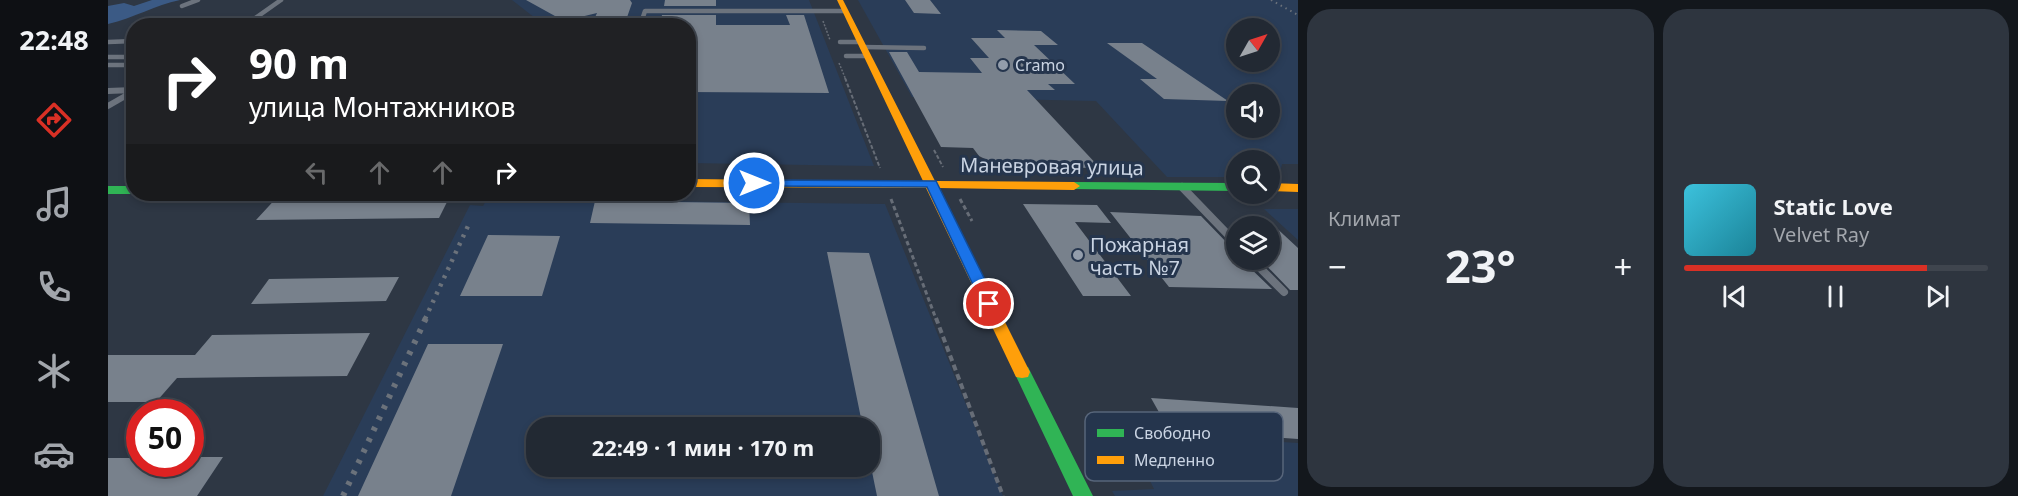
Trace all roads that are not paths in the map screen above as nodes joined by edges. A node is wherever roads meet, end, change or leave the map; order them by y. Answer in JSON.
{"nodes":[{"id":1,"x":198,"y":0,"type":"edge"},
{"id":2,"x":280,"y":0,"type":"edge"},
{"id":3,"x":182,"y":6,"type":"dead end"},
{"id":4,"x":843,"y":6,"type":"edge"},
{"id":5,"x":255,"y":18,"type":"edge"},
{"id":6,"x":643,"y":18,"type":"edge"},
{"id":7,"x":126,"y":41,"type":"edge"},
{"id":8,"x":108,"y":42,"type":"edge"},
{"id":9,"x":840,"y":42,"type":"dead end"},
{"id":10,"x":862,"y":48,"type":"junction"},
{"id":11,"x":924,"y":48,"type":"dead end"},
{"id":12,"x":846,"y":56,"type":"dead end"},
{"id":13,"x":108,"y":57,"type":"edge"},
{"id":14,"x":126,"y":57,"type":"edge"},
{"id":15,"x":108,"y":65,"type":"edge"},
{"id":16,"x":126,"y":65,"type":"edge"},
{"id":17,"x":108,"y":91,"type":"edge"},
{"id":18,"x":126,"y":91,"type":"edge"},
{"id":19,"x":126,"y":96,"type":"edge"},
{"id":20,"x":108,"y":106,"type":"edge"},
{"id":21,"x":696,"y":183,"type":"edge"},
{"id":22,"x":931,"y":184,"type":"junction"},
{"id":23,"x":1182,"y":186,"type":"junction"},
{"id":24,"x":1226,"y":187,"type":"edge"},
{"id":25,"x":1280,"y":188,"type":"edge"},
{"id":26,"x":1298,"y":188,"type":"edge"},
{"id":27,"x":108,"y":190,"type":"edge"},
{"id":28,"x":126,"y":190,"type":"edge"},
{"id":29,"x":1226,"y":232,"type":"edge"},
{"id":30,"x":1262,"y":270,"type":"edge"},
{"id":31,"x":1284,"y":292,"type":"dead end"},
{"id":32,"x":1083,"y":496,"type":"edge"}],
"edges":[{"from":1,"to":3,"type":"lane"},
{"from":2,"to":5,"type":"lane"},
{"from":4,"to":6,"type":"lane"},
{"from":4,"to":10,"type":"street"},
{"from":7,"to":8,"type":"lane"},
{"from":9,"to":10,"type":"lane"},
{"from":10,"to":11,"type":"lane"},
{"from":10,"to":12,"type":"lane"},
{"from":10,"to":22,"type":"street"},
{"from":13,"to":14,"type":"lane"},
{"from":15,"to":16,"type":"lane"},
{"from":17,"to":18,"type":"lane"},
{"from":19,"to":20,"type":"lane"},
{"from":21,"to":22,"type":"street","name":"Маневровая улица"},
{"from":22,"to":23,"type":"street","name":"Маневровая улица"},
{"from":22,"to":32,"type":"street"},
{"from":23,"to":24,"type":"street","name":"Маневровая улица"},
{"from":23,"to":29,"type":"lane"},
{"from":25,"to":26,"type":"street"},
{"from":27,"to":28,"type":"street"},
{"from":30,"to":31,"type":"lane"}]}
